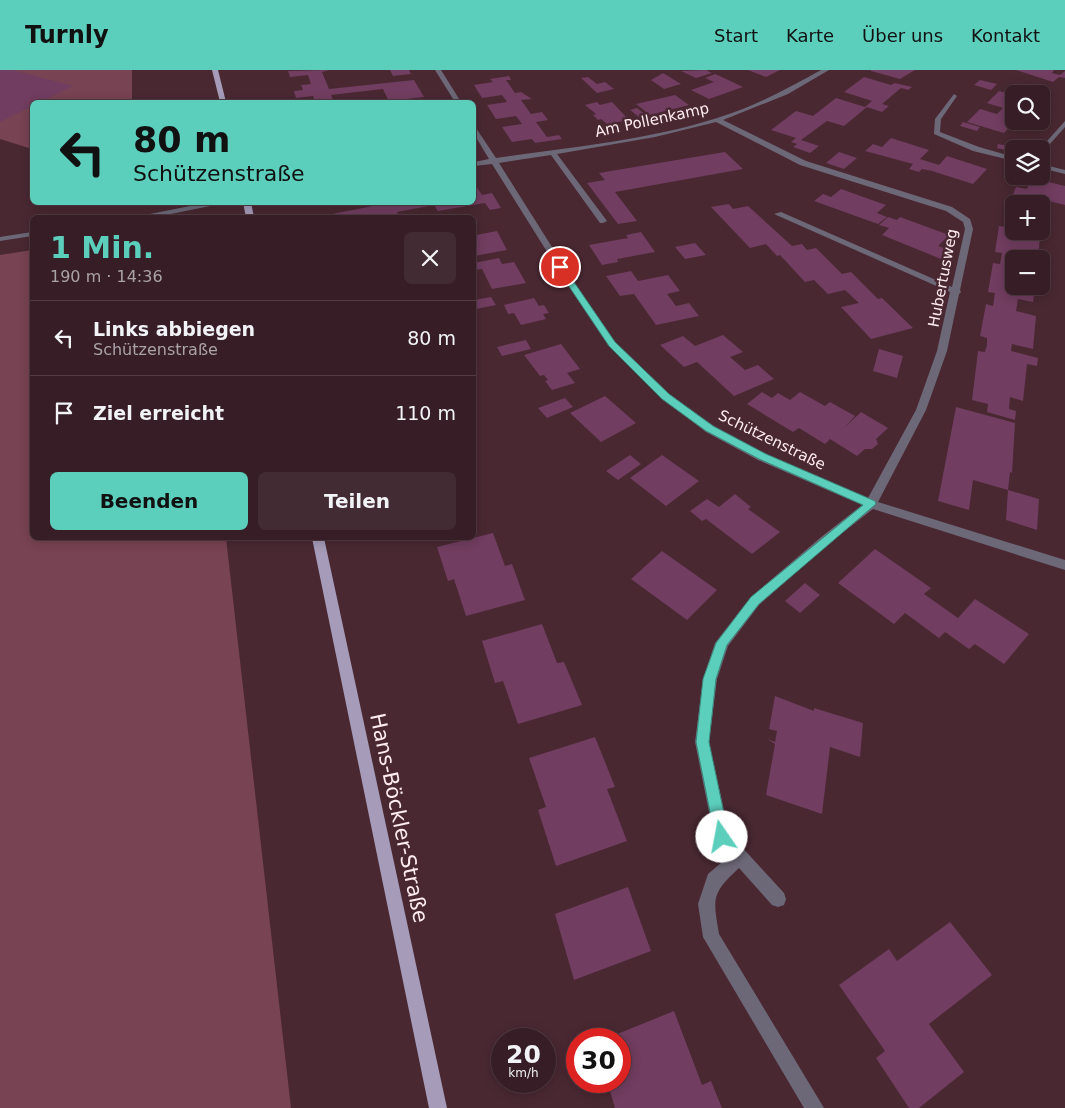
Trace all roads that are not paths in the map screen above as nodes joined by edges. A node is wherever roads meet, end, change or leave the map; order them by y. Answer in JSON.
{"nodes":[{"id":1,"x":215,"y":70,"type":"edge"},
{"id":2,"x":438,"y":70,"type":"edge"},
{"id":3,"x":826,"y":70,"type":"edge"},
{"id":4,"x":954,"y":96,"type":"dead end"},
{"id":5,"x":222,"y":100,"type":"edge"},
{"id":6,"x":457,"y":100,"type":"edge"},
{"id":7,"x":718,"y":120,"type":"junction"},
{"id":8,"x":1065,"y":123,"type":"edge"},
{"id":9,"x":476,"y":132,"type":"edge"},
{"id":10,"x":1050,"y":141,"type":"edge"},
{"id":11,"x":552,"y":152,"type":"junction"},
{"id":12,"x":1005,"y":157,"type":"edge"},
{"id":13,"x":493,"y":161,"type":"junction"},
{"id":14,"x":476,"y":164,"type":"edge"},
{"id":15,"x":1050,"y":168,"type":"edge"},
{"id":16,"x":1065,"y":172,"type":"edge"},
{"id":17,"x":209,"y":205,"type":"edge"},
{"id":18,"x":778,"y":214,"type":"dead end"},
{"id":19,"x":151,"y":215,"type":"edge"},
{"id":20,"x":603,"y":221,"type":"dead end"},
{"id":21,"x":30,"y":234,"type":"edge"},
{"id":22,"x":0,"y":239,"type":"edge"},
{"id":23,"x":957,"y":292,"type":"junction"},
{"id":24,"x":871,"y":504,"type":"junction"},
{"id":25,"x":318,"y":540,"type":"edge"},
{"id":26,"x":1065,"y":565,"type":"edge"},
{"id":27,"x":740,"y":856,"type":"junction"},
{"id":28,"x":778,"y":899,"type":"dead end"},
{"id":29,"x":438,"y":1108,"type":"edge"},
{"id":30,"x":815,"y":1108,"type":"edge"}],
"edges":[{"from":1,"to":5,"type":"main road"},
{"from":2,"to":6,"type":"street"},
{"from":3,"to":7,"type":"street","name":"Am Pollenkamp"},
{"from":4,"to":12,"type":"street"},
{"from":7,"to":11,"type":"street","name":"Am Pollenkamp"},
{"from":7,"to":23,"type":"street","name":"Hubertusweg"},
{"from":8,"to":10,"type":"street"},
{"from":9,"to":13,"type":"street","name":"Schützenstraße"},
{"from":11,"to":13,"type":"street","name":"Am Pollenkamp"},
{"from":11,"to":20,"type":"street"},
{"from":13,"to":14,"type":"street","name":"Am Pollenkamp"},
{"from":13,"to":24,"type":"street","name":"Schützenstraße"},
{"from":15,"to":16,"type":"street"},
{"from":17,"to":19,"type":"street"},
{"from":18,"to":23,"type":"street"},
{"from":21,"to":22,"type":"street"},
{"from":23,"to":24,"type":"street","name":"Hubertusweg"},
{"from":24,"to":26,"type":"street","name":"Schützenstraße"},
{"from":24,"to":27,"type":"street"},
{"from":25,"to":29,"type":"main road","name":"Hans-Böckler-Straße"},
{"from":27,"to":28,"type":"street"},
{"from":27,"to":30,"type":"street"}]}
